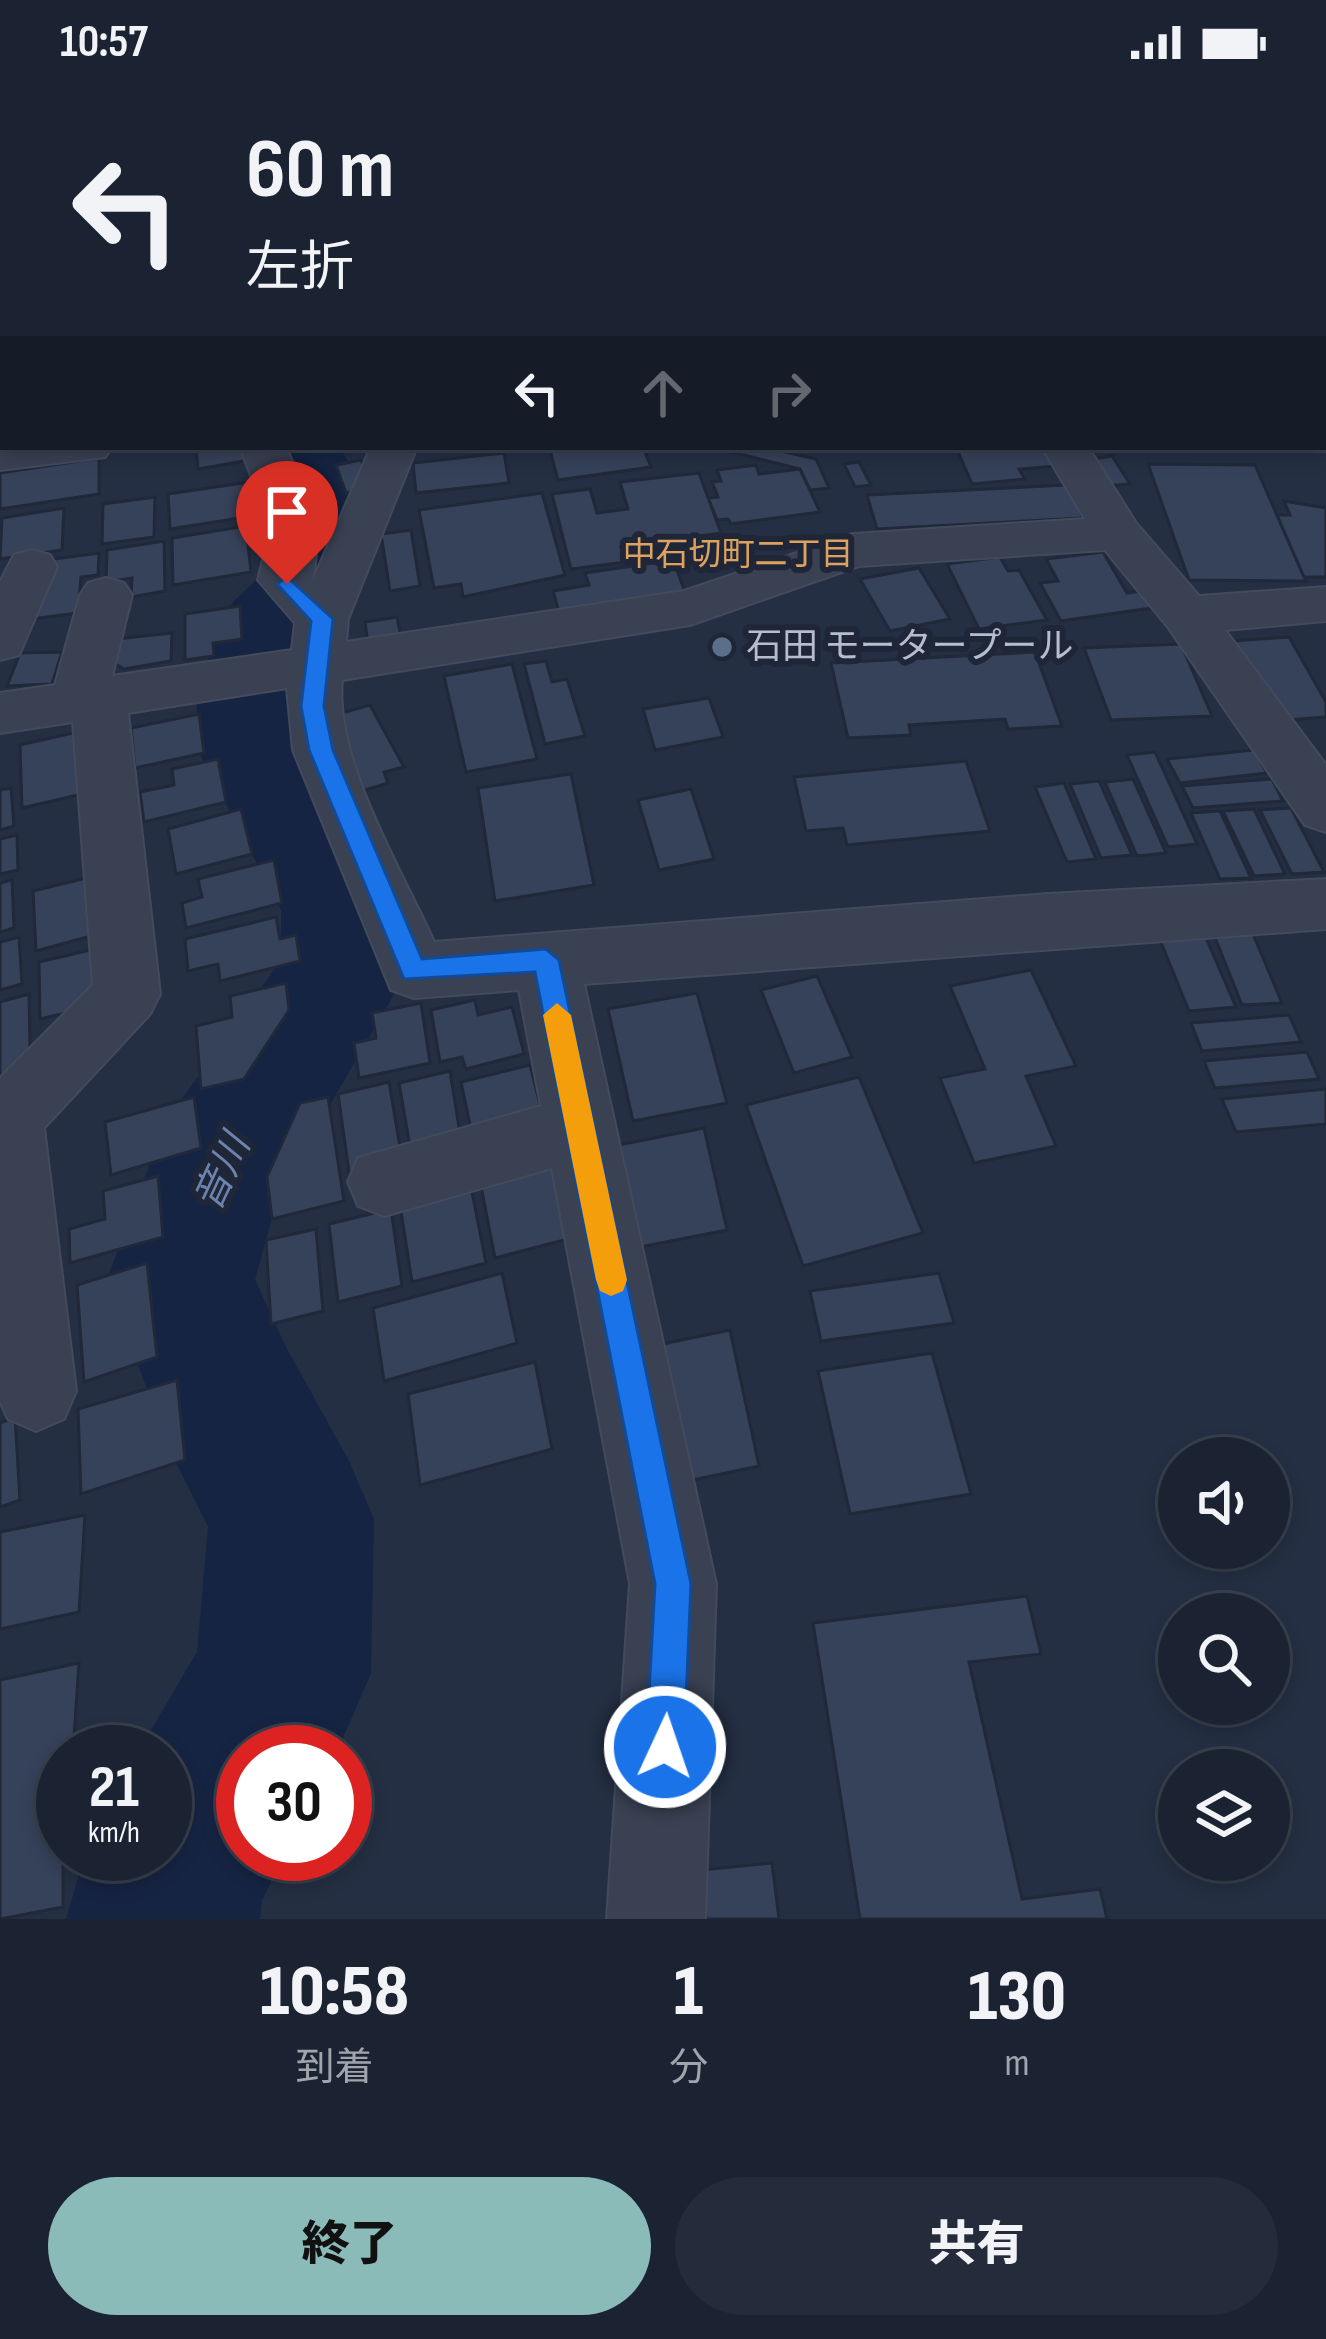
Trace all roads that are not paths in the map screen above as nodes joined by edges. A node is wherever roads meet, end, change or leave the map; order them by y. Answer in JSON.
{"nodes":[{"id":1,"x":59,"y":450,"type":"edge"},
{"id":2,"x":264,"y":450,"type":"edge"},
{"id":3,"x":393,"y":450,"type":"edge"},
{"id":4,"x":1067,"y":450,"type":"edge"},
{"id":5,"x":0,"y":456,"type":"edge"},
{"id":6,"x":1118,"y":533,"type":"junction"},
{"id":7,"x":32,"y":567,"type":"dead end"},
{"id":8,"x":106,"y":595,"type":"dead end"},
{"id":9,"x":1326,"y":604,"type":"edge"},
{"id":10,"x":1186,"y":615,"type":"junction"},
{"id":11,"x":305,"y":631,"type":"junction"},
{"id":12,"x":0,"y":642,"type":"edge"},
{"id":13,"x":89,"y":701,"type":"junction"},
{"id":14,"x":0,"y":713,"type":"edge"},
{"id":15,"x":1326,"y":809,"type":"edge"},
{"id":16,"x":1326,"y":904,"type":"edge"},
{"id":17,"x":546,"y":960,"type":"junction"},
{"id":18,"x":4,"y":1119,"type":"edge"},
{"id":19,"x":581,"y":1128,"type":"junction"},
{"id":20,"x":384,"y":1182,"type":"dead end"},
{"id":21,"x":13,"y":1299,"type":"edge"},
{"id":22,"x":37,"y":1391,"type":"dead end"},
{"id":23,"x":656,"y":1919,"type":"edge"}],
"edges":[{"from":1,"to":5,"type":"street"},
{"from":2,"to":11,"type":"street"},
{"from":3,"to":11,"type":"street"},
{"from":4,"to":6,"type":"street"},
{"from":6,"to":10,"type":"street"},
{"from":6,"to":11,"type":"street"},
{"from":7,"to":12,"type":"street"},
{"from":8,"to":13,"type":"street"},
{"from":9,"to":10,"type":"street"},
{"from":10,"to":15,"type":"street"},
{"from":11,"to":13,"type":"street"},
{"from":11,"to":17,"type":"street"},
{"from":13,"to":14,"type":"street"},
{"from":13,"to":18,"type":"street"},
{"from":16,"to":17,"type":"street"},
{"from":17,"to":19,"type":"street"},
{"from":18,"to":21,"type":"street"},
{"from":19,"to":20,"type":"street"},
{"from":19,"to":23,"type":"street"},
{"from":21,"to":22,"type":"street"}]}
